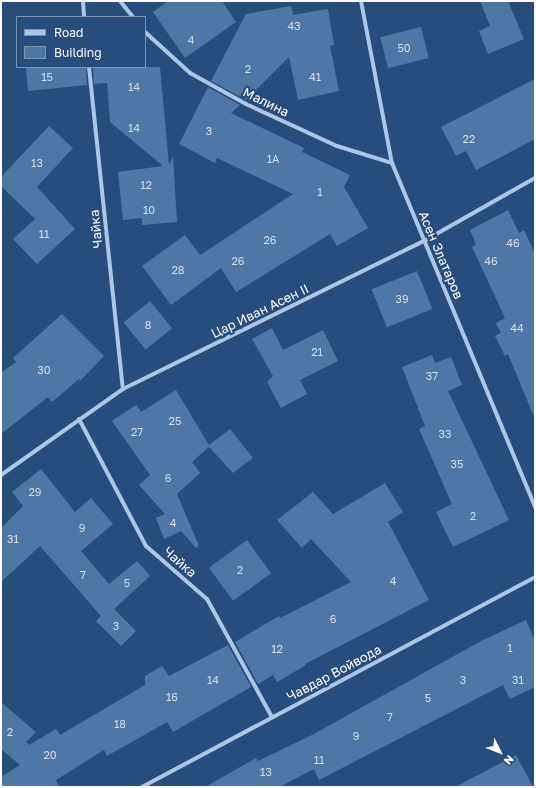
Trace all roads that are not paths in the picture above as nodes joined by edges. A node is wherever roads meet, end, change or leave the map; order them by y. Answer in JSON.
{"nodes":[{"id":1,"x":83,"y":1,"type":"edge"},
{"id":2,"x":120,"y":1,"type":"edge"},
{"id":3,"x":361,"y":1,"type":"edge"},
{"id":4,"x":84,"y":16,"type":"edge"},
{"id":5,"x":132,"y":16,"type":"edge"},
{"id":6,"x":146,"y":33,"type":"edge"},
{"id":7,"x":89,"y":68,"type":"edge"},
{"id":8,"x":392,"y":164,"type":"junction"},
{"id":9,"x":535,"y":178,"type":"edge"},
{"id":10,"x":424,"y":242,"type":"junction"},
{"id":11,"x":123,"y":389,"type":"junction"},
{"id":12,"x":79,"y":419,"type":"junction"},
{"id":13,"x":1,"y":475,"type":"edge"},
{"id":14,"x":535,"y":507,"type":"edge"},
{"id":15,"x":535,"y":577,"type":"edge"},
{"id":16,"x":272,"y":717,"type":"junction"},
{"id":17,"x":142,"y":787,"type":"edge"}],
"edges":[{"from":1,"to":4,"type":"street"},
{"from":2,"to":5,"type":"street"},
{"from":3,"to":8,"type":"street","name":"Асен Златаров"},
{"from":6,"to":8,"type":"street","name":"Малина"},
{"from":7,"to":11,"type":"street","name":"Чайка"},
{"from":8,"to":10,"type":"street","name":"Асен Златаров"},
{"from":9,"to":10,"type":"street","name":"Цар Иван Асен II"},
{"from":10,"to":11,"type":"street","name":"Цар Иван Асен II"},
{"from":10,"to":14,"type":"street","name":"Асен Златаров"},
{"from":11,"to":12,"type":"street","name":"Цар Иван Асен II"},
{"from":12,"to":13,"type":"street","name":"Цар Иван Асен II"},
{"from":12,"to":16,"type":"street","name":"Чайка"},
{"from":15,"to":16,"type":"street","name":"Чавдар Войвода"},
{"from":16,"to":17,"type":"street","name":"Чавдар Войвода"}]}
